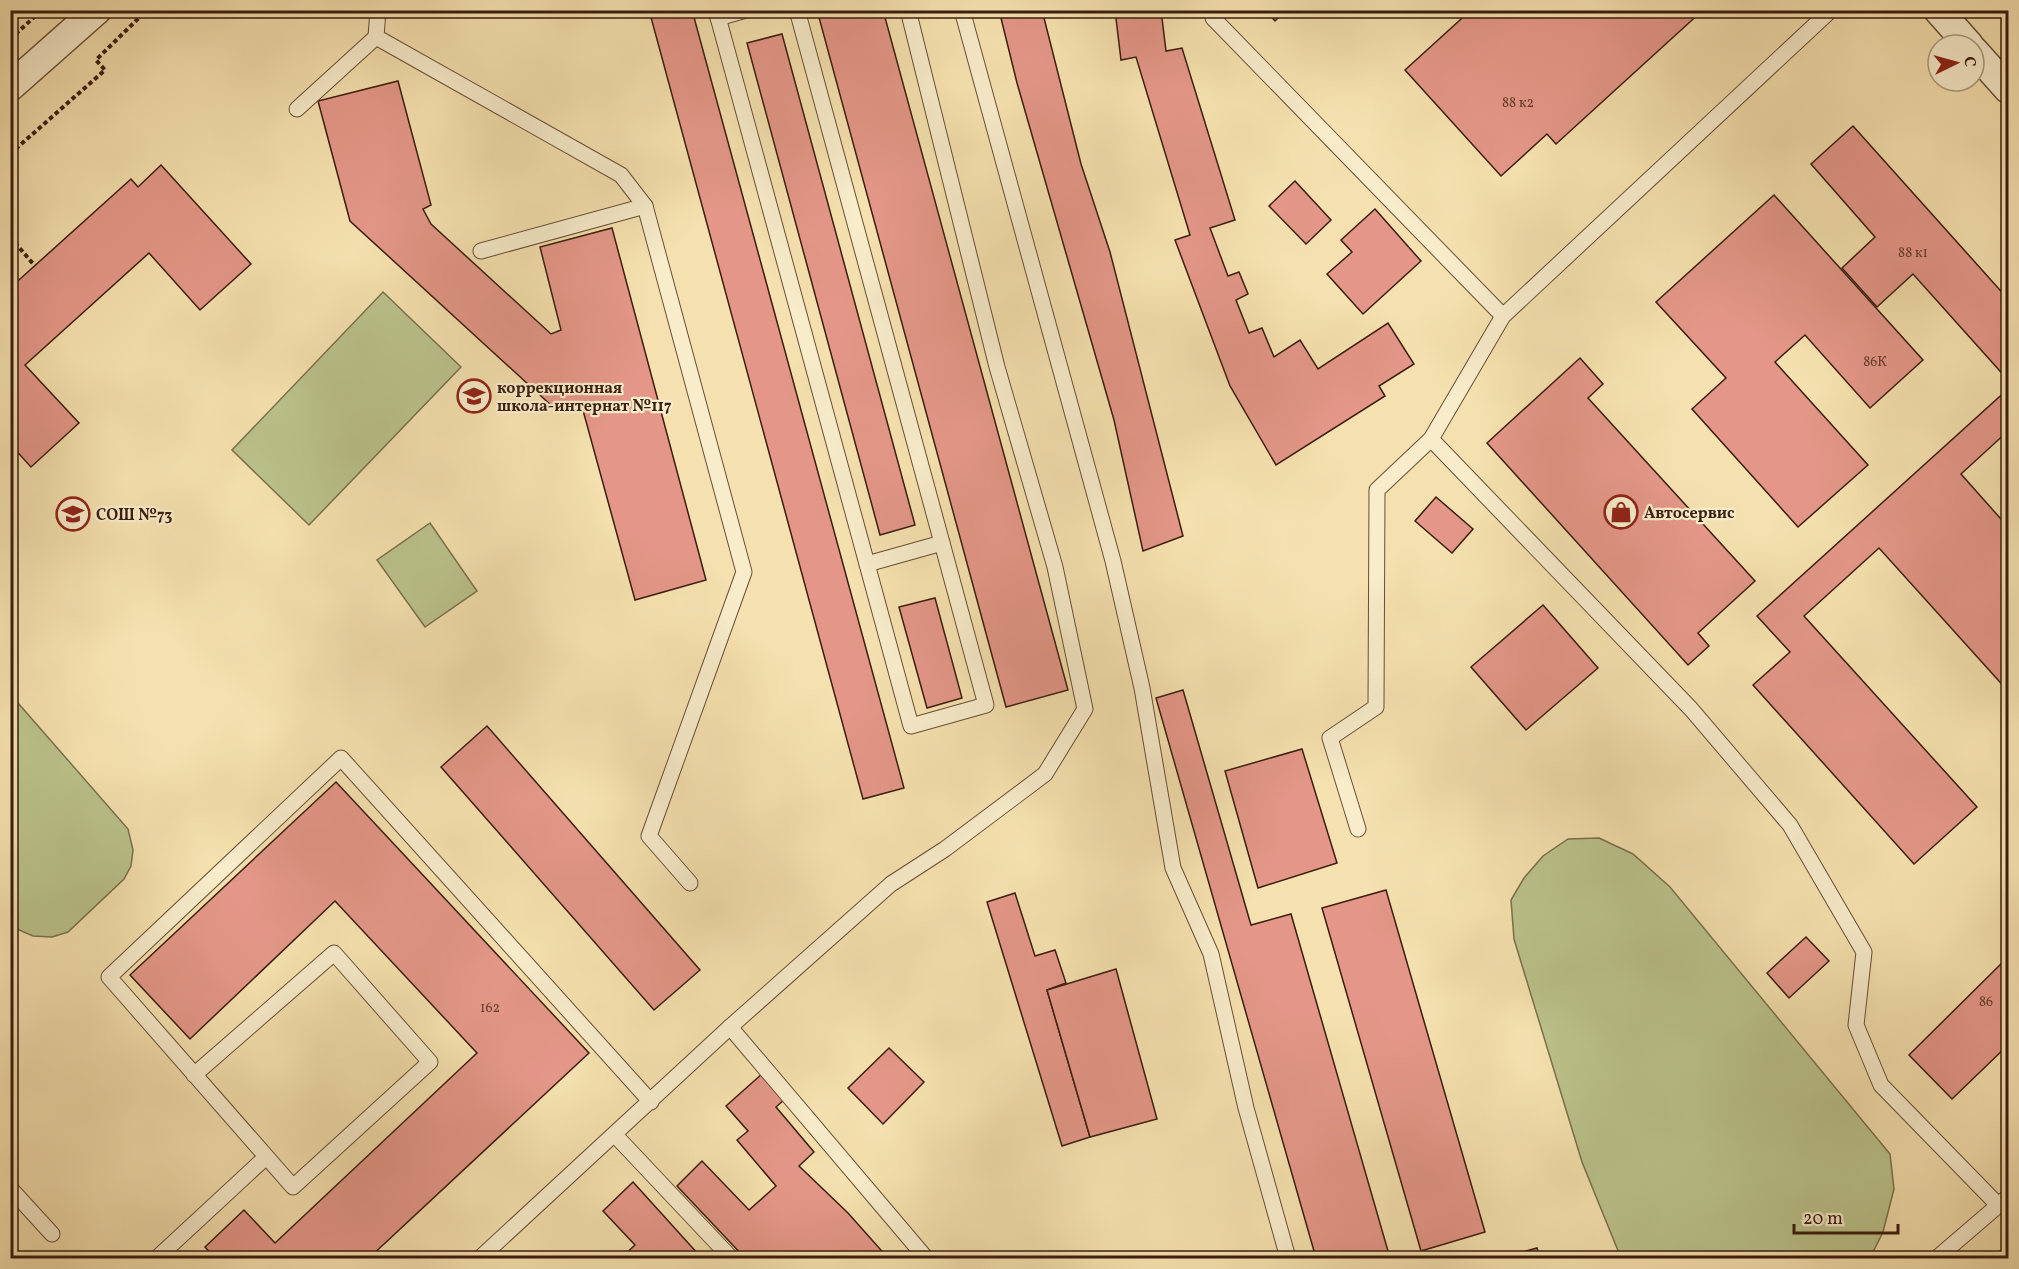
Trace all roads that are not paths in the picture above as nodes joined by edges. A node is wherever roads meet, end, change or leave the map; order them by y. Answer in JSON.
{"nodes":[{"id":1,"x":96,"y":10,"type":"edge"},
{"id":2,"x":378,"y":10,"type":"edge"},
{"id":3,"x":746,"y":10,"type":"edge"},
{"id":4,"x":797,"y":10,"type":"edge"},
{"id":5,"x":908,"y":10,"type":"edge"},
{"id":6,"x":962,"y":10,"type":"edge"},
{"id":7,"x":1831,"y":10,"type":"edge"},
{"id":8,"x":1938,"y":10,"type":"edge"},
{"id":9,"x":717,"y":14,"type":"edge"},
{"id":10,"x":1212,"y":18,"type":"dead end"},
{"id":11,"x":1958,"y":33,"type":"edge"},
{"id":12,"x":376,"y":37,"type":"junction"},
{"id":13,"x":1986,"y":64,"type":"edge"},
{"id":14,"x":10,"y":87,"type":"edge"},
{"id":15,"x":2008,"y":89,"type":"edge"},
{"id":16,"x":297,"y":109,"type":"dead end"},
{"id":17,"x":645,"y":206,"type":"junction"},
{"id":18,"x":481,"y":251,"type":"dead end"},
{"id":19,"x":1503,"y":316,"type":"junction"},
{"id":20,"x":1431,"y":439,"type":"junction"},
{"id":21,"x":942,"y":543,"type":"junction"},
{"id":22,"x":867,"y":564,"type":"junction"},
{"id":23,"x":1358,"y":829,"type":"dead end"},
{"id":24,"x":690,"y":883,"type":"dead end"},
{"id":25,"x":730,"y":1027,"type":"junction"},
{"id":26,"x":194,"y":1075,"type":"junction"},
{"id":27,"x":651,"y":1102,"type":"junction"},
{"id":28,"x":615,"y":1135,"type":"junction"},
{"id":29,"x":266,"y":1157,"type":"junction"},
{"id":30,"x":10,"y":1188,"type":"edge"},
{"id":31,"x":2004,"y":1202,"type":"edge"},
{"id":32,"x":52,"y":1234,"type":"dead end"},
{"id":33,"x":157,"y":1258,"type":"edge"},
{"id":34,"x":480,"y":1258,"type":"edge"},
{"id":35,"x":731,"y":1258,"type":"edge"},
{"id":36,"x":926,"y":1258,"type":"edge"},
{"id":37,"x":1288,"y":1258,"type":"edge"},
{"id":38,"x":1937,"y":1258,"type":"edge"}],
"edges":[{"from":1,"to":14,"type":"street"},
{"from":2,"to":12,"type":"lane"},
{"from":3,"to":9,"type":"lane"},
{"from":4,"to":21,"type":"lane"},
{"from":5,"to":25,"type":"lane"},
{"from":6,"to":37,"type":"lane"},
{"from":7,"to":19,"type":"lane"},
{"from":8,"to":11,"type":"street"},
{"from":9,"to":22,"type":"lane"},
{"from":10,"to":19,"type":"lane"},
{"from":12,"to":16,"type":"lane"},
{"from":12,"to":17,"type":"lane"},
{"from":13,"to":15,"type":"street"},
{"from":17,"to":18,"type":"lane"},
{"from":17,"to":24,"type":"lane"},
{"from":19,"to":20,"type":"lane"},
{"from":20,"to":23,"type":"lane"},
{"from":20,"to":31,"type":"lane"},
{"from":21,"to":22,"type":"lane"},
{"from":21,"to":22,"type":"lane"},
{"from":25,"to":27,"type":"lane"},
{"from":25,"to":36,"type":"lane"},
{"from":26,"to":27,"type":"lane"},
{"from":26,"to":29,"type":"lane"},
{"from":26,"to":29,"type":"lane"},
{"from":27,"to":28,"type":"lane"},
{"from":28,"to":34,"type":"lane"},
{"from":28,"to":35,"type":"lane"},
{"from":29,"to":33,"type":"lane"},
{"from":30,"to":32,"type":"lane"},
{"from":31,"to":38,"type":"lane"}]}
